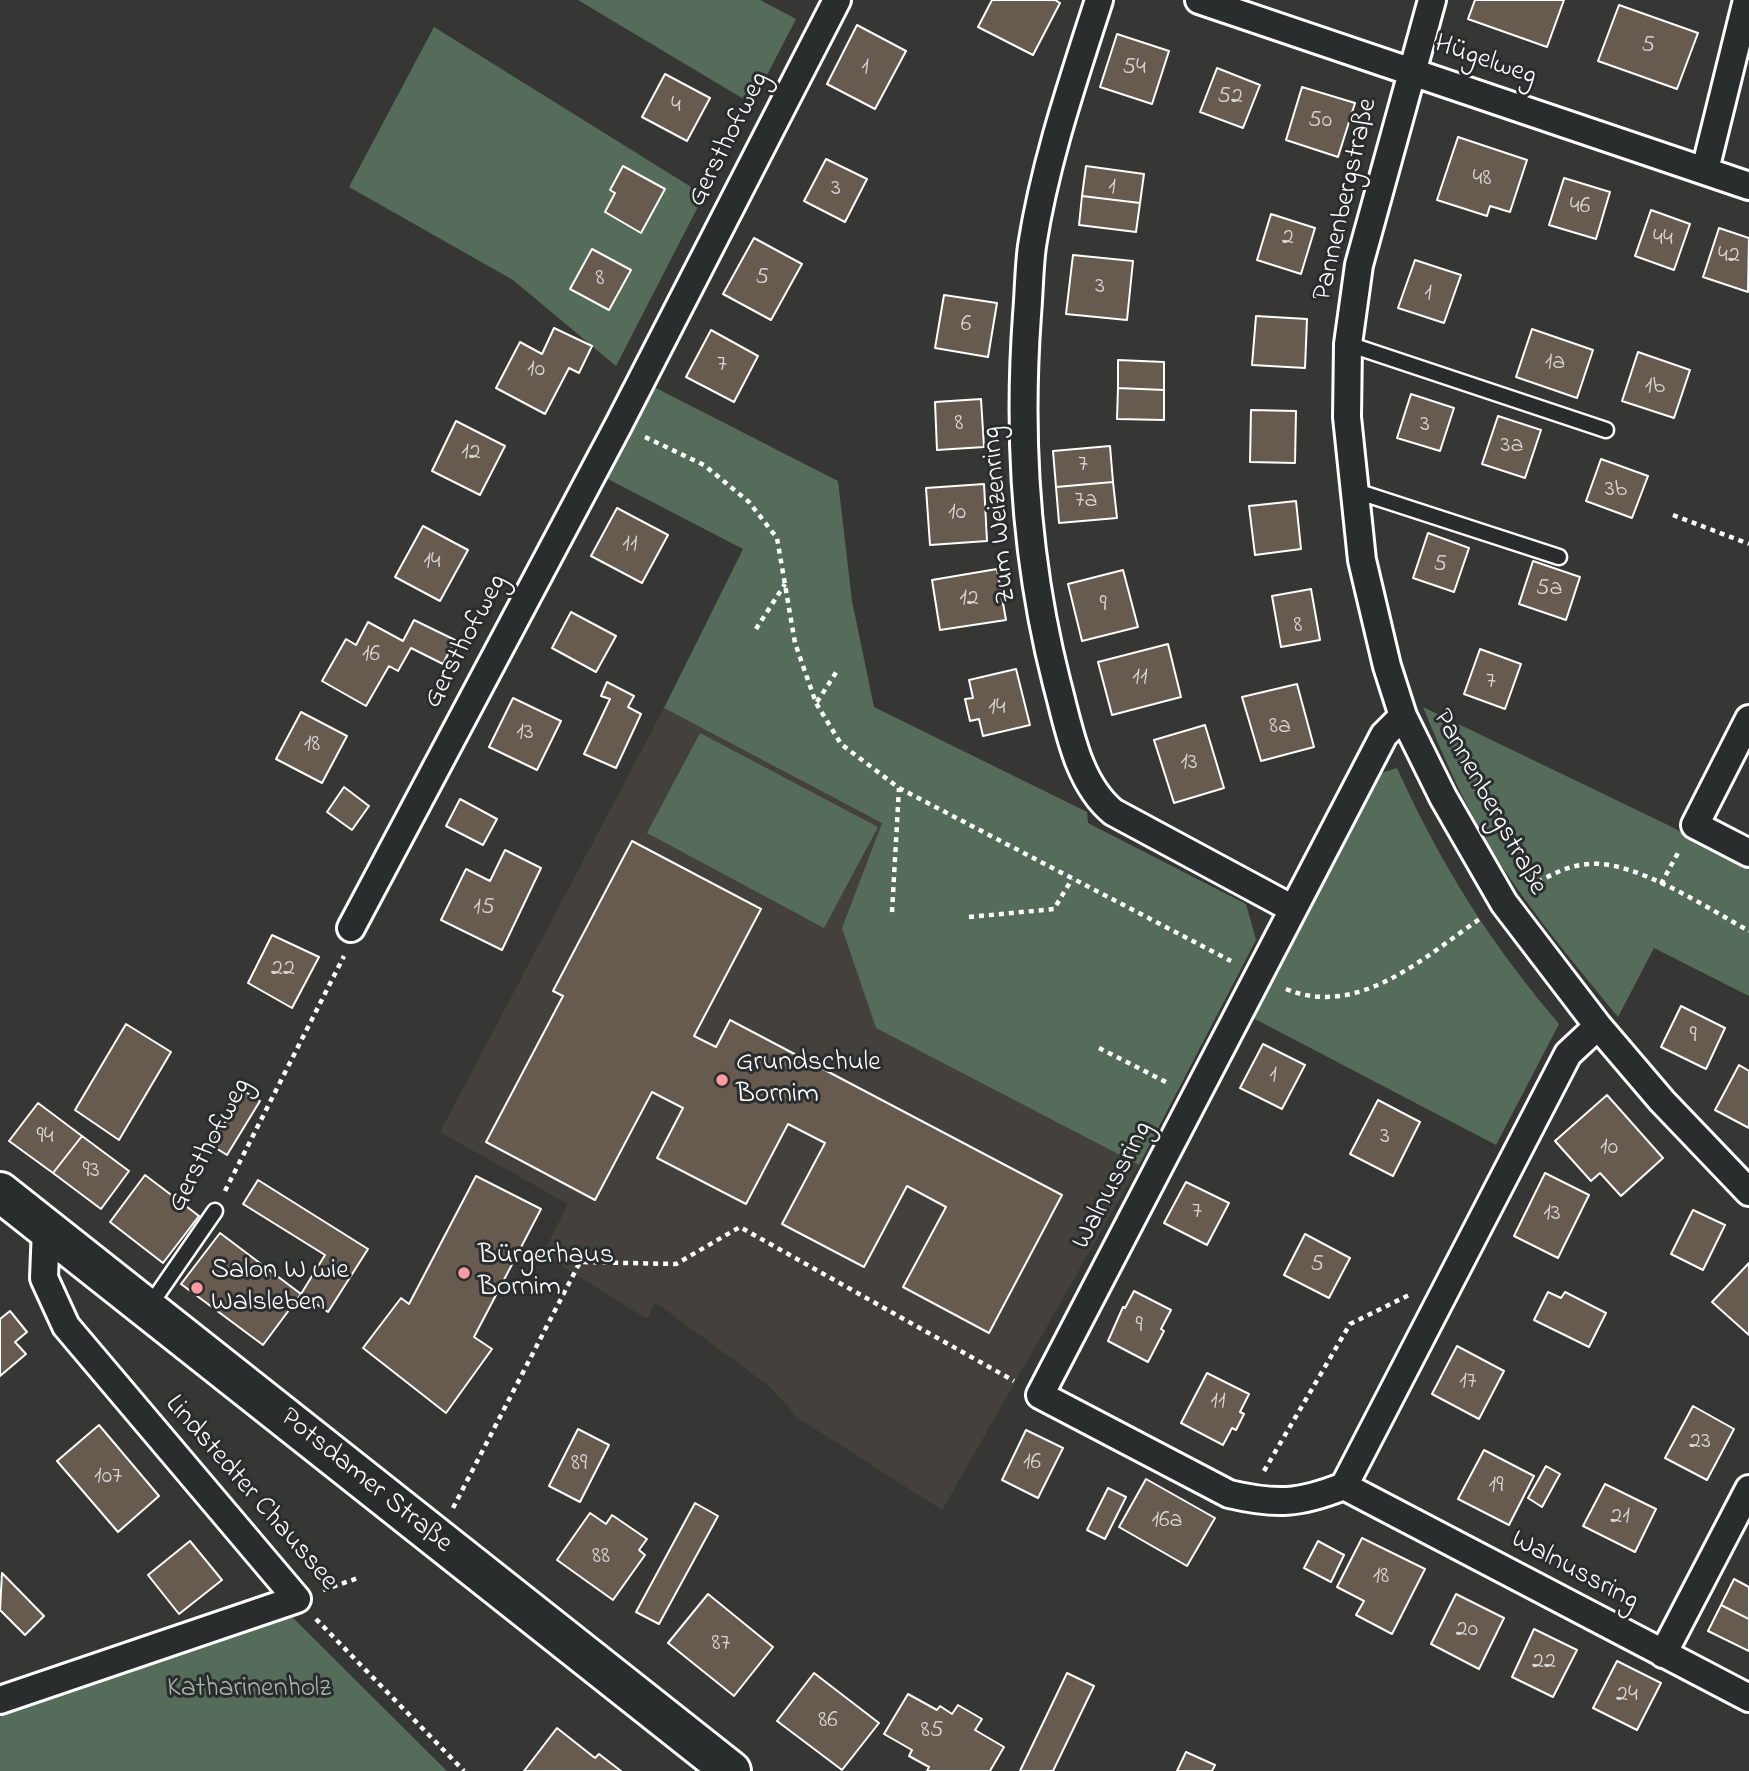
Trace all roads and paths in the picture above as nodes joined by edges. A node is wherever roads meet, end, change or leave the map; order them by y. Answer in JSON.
{"nodes":[{"id":1,"x":837,"y":0,"type":"edge"},
{"id":2,"x":1099,"y":0,"type":"edge"},
{"id":3,"x":1199,"y":0,"type":"edge"},
{"id":4,"x":1432,"y":0,"type":"edge"},
{"id":5,"x":1747,"y":0,"type":"edge"},
{"id":6,"x":1411,"y":70,"type":"junction"},
{"id":7,"x":1704,"y":170,"type":"junction"},
{"id":8,"x":1749,"y":186,"type":"edge"},
{"id":9,"x":1348,"y":344,"type":"junction"},
{"id":10,"x":619,"y":424,"type":"junction"},
{"id":11,"x":1606,"y":430,"type":"dead end"},
{"id":12,"x":1353,"y":490,"type":"junction"},
{"id":13,"x":1673,"y":515,"type":"dead end"},
{"id":14,"x":1749,"y":544,"type":"edge"},
{"id":15,"x":1559,"y":556,"type":"dead end"},
{"id":16,"x":786,"y":583,"type":"junction"},
{"id":17,"x":756,"y":629,"type":"dead end"},
{"id":18,"x":836,"y":671,"type":"dead end"},
{"id":19,"x":816,"y":703,"type":"junction"},
{"id":20,"x":1403,"y":716,"type":"junction"},
{"id":21,"x":1749,"y":719,"type":"edge"},
{"id":22,"x":899,"y":788,"type":"junction"},
{"id":23,"x":1695,"y":825,"type":"junction"},
{"id":24,"x":1749,"y":853,"type":"edge"},
{"id":25,"x":1072,"y":879,"type":"junction"},
{"id":26,"x":1661,"y":884,"type":"dead end"},
{"id":27,"x":1293,"y":909,"type":"junction"},
{"id":28,"x":892,"y":912,"type":"dead end"},
{"id":29,"x":969,"y":917,"type":"dead end"},
{"id":30,"x":351,"y":928,"type":"joint"},
{"id":31,"x":1259,"y":976,"type":"junction"},
{"id":32,"x":1598,"y":1026,"type":"junction"},
{"id":33,"x":1098,"y":1048,"type":"dead end"},
{"id":34,"x":1195,"y":1097,"type":"junction"},
{"id":35,"x":0,"y":1192,"type":"edge"},
{"id":36,"x":1749,"y":1192,"type":"edge"},
{"id":37,"x":215,"y":1211,"type":"joint"},
{"id":38,"x":47,"y":1228,"type":"junction"},
{"id":39,"x":1457,"y":1271,"type":"junction"},
{"id":40,"x":148,"y":1309,"type":"junction"},
{"id":41,"x":1040,"y":1395,"type":"junction"},
{"id":42,"x":1344,"y":1486,"type":"junction"},
{"id":43,"x":1749,"y":1489,"type":"edge"},
{"id":44,"x":1259,"y":1501,"type":"junction"},
{"id":45,"x":436,"y":1539,"type":"junction"},
{"id":46,"x":297,"y":1600,"type":"junction"},
{"id":47,"x":1663,"y":1654,"type":"junction"},
{"id":48,"x":1749,"y":1698,"type":"edge"},
{"id":49,"x":0,"y":1700,"type":"edge"},
{"id":50,"x":464,"y":1771,"type":"edge"},
{"id":51,"x":731,"y":1771,"type":"edge"}],
"edges":[{"from":1,"to":10,"type":"street","name":"Gersthofweg"},
{"from":2,"to":27,"type":"street","name":"Zum Weizenring"},
{"from":3,"to":6,"type":"street","name":"Hügelweg"},
{"from":4,"to":6,"type":"street","name":"Pannenbergstraße"},
{"from":5,"to":7,"type":"street"},
{"from":6,"to":7,"type":"street","name":"Hügelweg"},
{"from":6,"to":9,"type":"street","name":"Pannenbergstraße"},
{"from":7,"to":8,"type":"street","name":"Hügelweg"},
{"from":9,"to":11,"type":"lane","name":"Pannenbergstraße"},
{"from":9,"to":12,"type":"street","name":"Pannenbergstraße"},
{"from":10,"to":16,"type":"path"},
{"from":10,"to":30,"type":"street","name":"Gersthofweg"},
{"from":12,"to":15,"type":"lane"},
{"from":12,"to":20,"type":"street","name":"Pannenbergstraße"},
{"from":13,"to":14,"type":"path"},
{"from":16,"to":17,"type":"path"},
{"from":16,"to":19,"type":"path"},
{"from":18,"to":19,"type":"path"},
{"from":19,"to":22,"type":"path"},
{"from":20,"to":27,"type":"street","name":"Walnussring"},
{"from":20,"to":32,"type":"street","name":"Pannenbergstraße"},
{"from":21,"to":23,"type":"street"},
{"from":22,"to":25,"type":"path"},
{"from":22,"to":28,"type":"path"},
{"from":23,"to":24,"type":"street"},
{"from":23,"to":26,"type":"path"},
{"from":25,"to":29,"type":"path"},
{"from":25,"to":31,"type":"path"},
{"from":27,"to":31,"type":"street","name":"Walnussring"},
{"from":30,"to":37,"type":"path","name":"Gersthofweg"},
{"from":31,"to":34,"type":"street","name":"Walnussring"},
{"from":32,"to":36,"type":"street","name":"Pannenbergstraße"},
{"from":32,"to":39,"type":"street"},
{"from":33,"to":34,"type":"path"},
{"from":34,"to":41,"type":"street","name":"Walnussring"},
{"from":35,"to":38,"type":"main road","name":"Potsdamer Straße"},
{"from":37,"to":40,"type":"lane","name":"Gersthofweg"},
{"from":38,"to":40,"type":"main road","name":"Potsdamer Straße"},
{"from":38,"to":46,"type":"street","name":"Lindstedter Chaussee"},
{"from":39,"to":42,"type":"street"},
{"from":39,"to":44,"type":"path"},
{"from":40,"to":45,"type":"main road","name":"Potsdamer Straße"},
{"from":41,"to":44,"type":"street"},
{"from":41,"to":45,"type":"path"},
{"from":42,"to":44,"type":"street"},
{"from":42,"to":47,"type":"street","name":"Walnussring"},
{"from":43,"to":47,"type":"street"},
{"from":45,"to":51,"type":"main road","name":"Potsdamer Straße"},
{"from":46,"to":49,"type":"street"},
{"from":46,"to":50,"type":"path","name":"Lindstedter Chaussee"},
{"from":47,"to":48,"type":"street","name":"Walnussring"}]}
